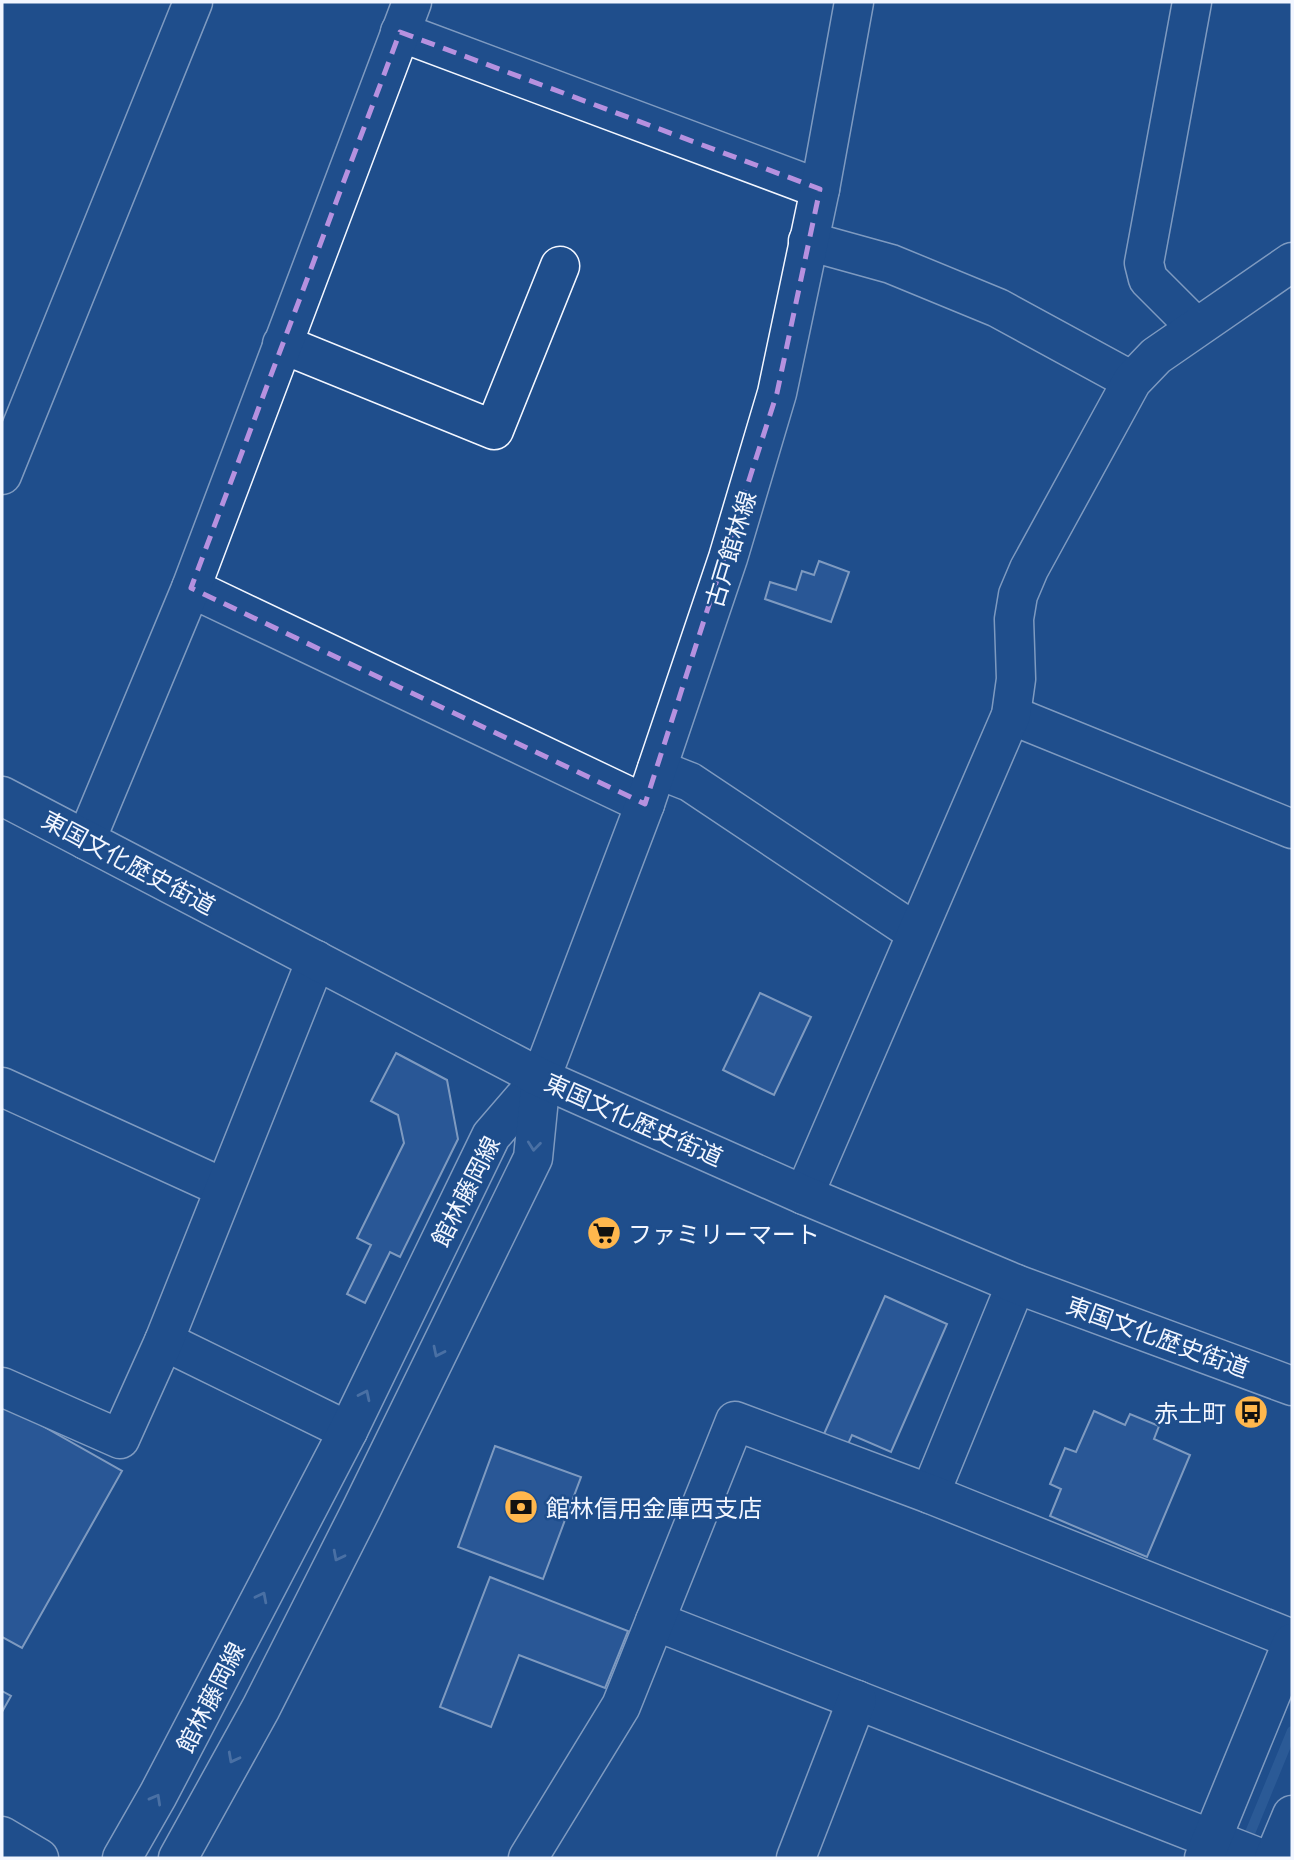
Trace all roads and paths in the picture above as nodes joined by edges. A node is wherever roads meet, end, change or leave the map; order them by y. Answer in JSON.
{"nodes":[{"id":1,"x":193,"y":2,"type":"edge"},
{"id":2,"x":854,"y":2,"type":"edge"},
{"id":3,"x":1192,"y":2,"type":"edge"},
{"id":4,"x":406,"y":17,"type":"edge"},
{"id":5,"x":820,"y":190,"type":"junction"},
{"id":6,"x":808,"y":241,"type":"junction"},
{"id":7,"x":1292,"y":262,"type":"edge"},
{"id":8,"x":560,"y":266,"type":"dead end"},
{"id":9,"x":1196,"y":327,"type":"junction"},
{"id":10,"x":282,"y":344,"type":"junction"},
{"id":11,"x":1132,"y":381,"type":"junction"},
{"id":12,"x":2,"y":475,"type":"edge"},
{"id":13,"x":191,"y":589,"type":"junction"},
{"id":14,"x":1011,"y":715,"type":"junction"},
{"id":15,"x":651,"y":787,"type":"junction"},
{"id":16,"x":2,"y":796,"type":"edge"},
{"id":17,"x":1292,"y":829,"type":"edge"},
{"id":18,"x":86,"y":840,"type":"junction"},
{"id":19,"x":916,"y":933,"type":"junction"},
{"id":20,"x":316,"y":960,"type":"junction"},
{"id":21,"x":541,"y":1078,"type":"junction"},
{"id":22,"x":2,"y":1087,"type":"edge"},
{"id":23,"x":224,"y":1188,"type":"junction"},
{"id":24,"x":804,"y":1195,"type":"junction"},
{"id":25,"x":1016,"y":1284,"type":"junction"},
{"id":26,"x":163,"y":1342,"type":"junction"},
{"id":27,"x":1292,"y":1386,"type":"edge"},
{"id":28,"x":2,"y":1387,"type":"edge"},
{"id":29,"x":348,"y":1431,"type":"junction"},
{"id":30,"x":930,"y":1494,"type":"junction"},
{"id":31,"x":655,"y":1621,"type":"junction"},
{"id":32,"x":1292,"y":1641,"type":"edge"},
{"id":33,"x":857,"y":1700,"type":"junction"},
{"id":34,"x":1292,"y":1815,"type":"edge"},
{"id":35,"x":2,"y":1836,"type":"edge"},
{"id":36,"x":1208,"y":1849,"type":"edge"},
{"id":37,"x":39,"y":1858,"type":"edge"},
{"id":38,"x":122,"y":1858,"type":"edge"},
{"id":39,"x":178,"y":1858,"type":"edge"},
{"id":40,"x":528,"y":1858,"type":"edge"},
{"id":41,"x":796,"y":1858,"type":"edge"},
{"id":42,"x":1259,"y":1858,"type":"edge"},
{"id":43,"x":1274,"y":1858,"type":"edge"}],
"edges":[{"from":1,"to":12,"type":"main road"},
{"from":2,"to":5,"type":"main road","name":"古戸館林線"},
{"from":3,"to":9,"type":"main road"},
{"from":4,"to":5,"type":"main road"},
{"from":4,"to":10,"type":"main road"},
{"from":5,"to":6,"type":"main road","name":"古戸館林線"},
{"from":6,"to":11,"type":"main road"},
{"from":6,"to":15,"type":"main road","name":"古戸館林線"},
{"from":7,"to":9,"type":"main road"},
{"from":8,"to":10,"type":"main road"},
{"from":9,"to":11,"type":"main road"},
{"from":10,"to":13,"type":"main road"},
{"from":11,"to":14,"type":"main road"},
{"from":13,"to":15,"type":"main road"},
{"from":13,"to":18,"type":"main road"},
{"from":14,"to":17,"type":"main road"},
{"from":14,"to":19,"type":"main road"},
{"from":15,"to":19,"type":"main road"},
{"from":15,"to":21,"type":"main road","name":"古戸館林線"},
{"from":16,"to":18,"type":"main road","name":"東国文化歴史街道"},
{"from":18,"to":20,"type":"main road","name":"東国文化歴史街道"},
{"from":19,"to":24,"type":"main road"},
{"from":20,"to":21,"type":"main road","name":"東国文化歴史街道"},
{"from":20,"to":23,"type":"main road"},
{"from":21,"to":24,"type":"main road","name":"東国文化歴史街道"},
{"from":29,"to":21,"type":"main road","name":"館林藤岡線","one_way":true},
{"from":21,"to":39,"type":"main road","name":"館林藤岡線","one_way":true},
{"from":22,"to":23,"type":"main road"},
{"from":23,"to":26,"type":"main road"},
{"from":24,"to":25,"type":"main road","name":"東国文化歴史街道"},
{"from":25,"to":27,"type":"main road","name":"東国文化歴史街道"},
{"from":25,"to":30,"type":"main road"},
{"from":26,"to":28,"type":"main road"},
{"from":26,"to":29,"type":"main road"},
{"from":38,"to":29,"type":"main road","name":"館林藤岡線","one_way":true},
{"from":30,"to":31,"type":"main road"},
{"from":30,"to":32,"type":"main road"},
{"from":31,"to":33,"type":"main road"},
{"from":31,"to":40,"type":"main road"},
{"from":32,"to":36,"type":"main road"},
{"from":33,"to":36,"type":"main road"},
{"from":33,"to":41,"type":"main road"},
{"from":34,"to":43,"type":"main road"},
{"from":35,"to":37,"type":"main road"},
{"from":36,"to":42,"type":"main road"}]}
